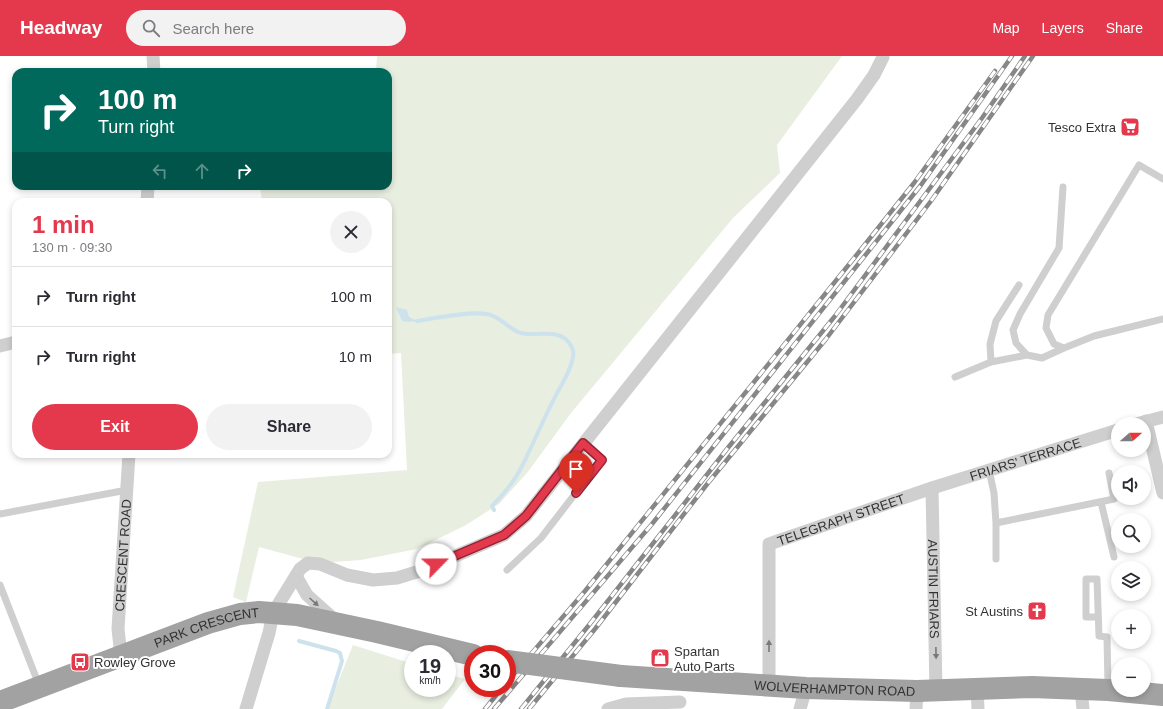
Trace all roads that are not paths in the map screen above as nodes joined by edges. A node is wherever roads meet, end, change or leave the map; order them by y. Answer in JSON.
{"nodes":[{"id":1,"x":153,"y":56,"type":"edge"},
{"id":2,"x":883,"y":57,"type":"edge"},
{"id":3,"x":154,"y":68,"type":"edge"},
{"id":4,"x":1163,"y":179,"type":"edge"},
{"id":5,"x":1063,"y":187,"type":"dead end"},
{"id":6,"x":1019,"y":285,"type":"dead end"},
{"id":7,"x":1163,"y":319,"type":"edge"},
{"id":8,"x":12,"y":343,"type":"edge"},
{"id":9,"x":0,"y":346,"type":"edge"},
{"id":10,"x":1064,"y":348,"type":"junction"},
{"id":11,"x":1027,"y":355,"type":"junction"},
{"id":12,"x":991,"y":362,"type":"junction"},
{"id":13,"x":955,"y":376,"type":"dead end"},
{"id":14,"x":1163,"y":417,"type":"edge"},
{"id":15,"x":1151,"y":420,"type":"edge"},
{"id":16,"x":1111,"y":432,"type":"edge"},
{"id":17,"x":583,"y":443,"type":"junction"},
{"id":18,"x":1151,"y":454,"type":"edge"},
{"id":19,"x":129,"y":458,"type":"edge"},
{"id":20,"x":989,"y":470,"type":"junction"},
{"id":21,"x":1109,"y":474,"type":"dead end"},
{"id":22,"x":932,"y":488,"type":"junction"},
{"id":23,"x":127,"y":490,"type":"junction"},
{"id":24,"x":1163,"y":493,"type":"edge"},
{"id":25,"x":1101,"y":502,"type":"junction"},
{"id":26,"x":0,"y":514,"type":"edge"},
{"id":27,"x":996,"y":523,"type":"junction"},
{"id":28,"x":1114,"y":557,"type":"dead end"},
{"id":29,"x":996,"y":559,"type":"dead end"},
{"id":30,"x":507,"y":570,"type":"dead end"},
{"id":31,"x":296,"y":576,"type":"junction"},
{"id":32,"x":0,"y":585,"type":"edge"},
{"id":33,"x":273,"y":613,"type":"junction"},
{"id":34,"x":1097,"y":616,"type":"junction"},
{"id":35,"x":338,"y":623,"type":"junction"},
{"id":36,"x":464,"y":652,"type":"edge"},
{"id":37,"x":121,"y":656,"type":"junction"},
{"id":38,"x":516,"y":662,"type":"edge"},
{"id":39,"x":689,"y":681,"type":"junction"},
{"id":40,"x":769,"y":685,"type":"junction"},
{"id":41,"x":40,"y":687,"type":"junction"},
{"id":42,"x":806,"y":688,"type":"junction"},
{"id":43,"x":1108,"y":690,"type":"junction"},
{"id":44,"x":1163,"y":695,"type":"edge"},
{"id":45,"x":923,"y":697,"type":"edge"},
{"id":46,"x":977,"y":698,"type":"edge"},
{"id":47,"x":1082,"y":699,"type":"edge"},
{"id":48,"x":5,"y":704,"type":"edge"},
{"id":49,"x":679,"y":706,"type":"edge"},
{"id":50,"x":246,"y":709,"type":"edge"},
{"id":51,"x":608,"y":709,"type":"edge"},
{"id":52,"x":800,"y":709,"type":"edge"}],
"edges":[{"from":1,"to":3,"type":"street"},
{"from":2,"to":17,"type":"street"},
{"from":4,"to":10,"type":"lane"},
{"from":5,"to":11,"type":"lane"},
{"from":6,"to":12,"type":"lane"},
{"from":7,"to":10,"type":"lane"},
{"from":8,"to":9,"type":"street"},
{"from":10,"to":11,"type":"lane"},
{"from":11,"to":12,"type":"lane"},
{"from":12,"to":13,"type":"lane"},
{"from":14,"to":15,"type":"street"},
{"from":16,"to":20,"type":"street","name":"FRIARS' TERRACE"},
{"from":17,"to":30,"type":"lane"},
{"from":17,"to":31,"type":"street"},
{"from":18,"to":24,"type":"street"},
{"from":19,"to":23,"type":"street","name":"CRESCENT ROAD"},
{"from":20,"to":22,"type":"street","name":"FRIARS' TERRACE"},
{"from":20,"to":27,"type":"lane"},
{"from":21,"to":25,"type":"lane"},
{"from":40,"to":22,"type":"street","name":"TELEGRAPH STREET","one_way":true},
{"from":22,"to":45,"type":"street","name":"AUSTIN FRIARS","one_way":true},
{"from":23,"to":26,"type":"lane"},
{"from":23,"to":37,"type":"street","name":"CRESCENT ROAD"},
{"from":25,"to":27,"type":"lane"},
{"from":25,"to":28,"type":"lane"},
{"from":27,"to":29,"type":"lane"},
{"from":31,"to":33,"type":"street"},
{"from":31,"to":35,"type":"street","one_way":true},
{"from":32,"to":41,"type":"lane"},
{"from":33,"to":35,"type":"highway"},
{"from":33,"to":37,"type":"highway","name":"PARK CRESCENT"},
{"from":33,"to":50,"type":"street"},
{"from":34,"to":34,"type":"lane"},
{"from":34,"to":43,"type":"lane"},
{"from":35,"to":36,"type":"highway"},
{"from":37,"to":41,"type":"highway","name":"PARK CRESCENT"},
{"from":38,"to":39,"type":"highway","name":"WOLVERHAMPTON ROAD","bridge":true},
{"from":39,"to":40,"type":"highway","name":"WOLVERHAMPTON ROAD"},
{"from":39,"to":49,"type":"street"},
{"from":40,"to":42,"type":"highway","name":"WOLVERHAMPTON ROAD"},
{"from":41,"to":48,"type":"highway","name":"PARK CRESCENT"},
{"from":42,"to":45,"type":"highway","name":"WOLVERHAMPTON ROAD"},
{"from":42,"to":52,"type":"street"},
{"from":43,"to":44,"type":"highway","name":"WOLVERHAMPTON ROAD"},
{"from":43,"to":47,"type":"highway","name":"WOLVERHAMPTON ROAD"},
{"from":45,"to":46,"type":"highway","name":"WOLVERHAMPTON ROAD"},
{"from":46,"to":47,"type":"highway","name":"WOLVERHAMPTON ROAD"},
{"from":49,"to":51,"type":"street"}]}
